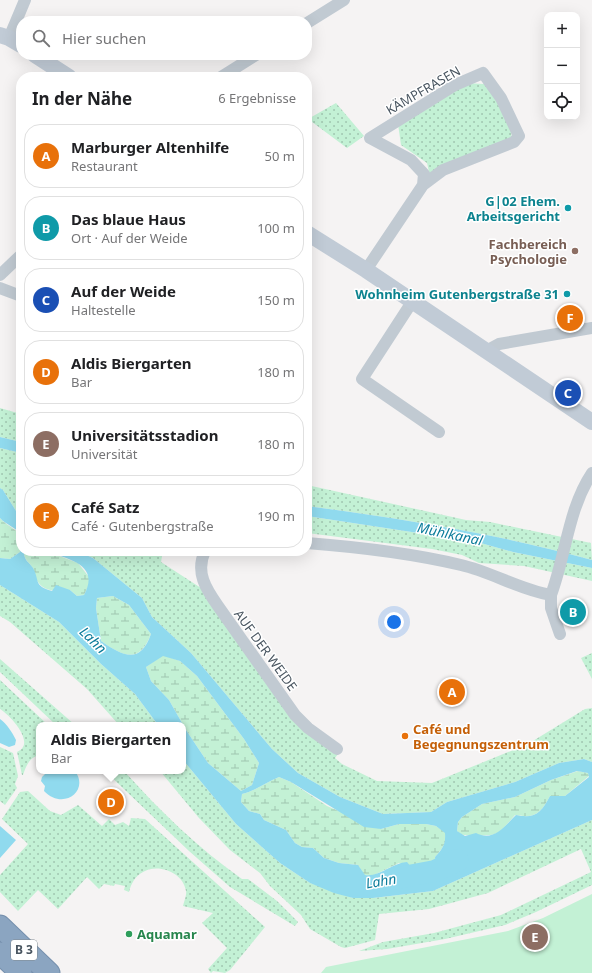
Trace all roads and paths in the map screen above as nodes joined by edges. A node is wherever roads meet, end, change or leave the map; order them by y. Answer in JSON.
{"nodes":[{"id":1,"x":25,"y":0,"type":"edge"},
{"id":2,"x":344,"y":0,"type":"edge"},
{"id":3,"x":19,"y":16,"type":"edge"},
{"id":4,"x":312,"y":20,"type":"edge"},
{"id":5,"x":16,"y":23,"type":"edge"},
{"id":6,"x":10,"y":39,"type":"edge"},
{"id":7,"x":43,"y":60,"type":"edge"},
{"id":8,"x":248,"y":60,"type":"edge"},
{"id":9,"x":61,"y":72,"type":"edge"},
{"id":10,"x":229,"y":72,"type":"edge"},
{"id":11,"x":423,"y":185,"type":"junction"},
{"id":12,"x":312,"y":236,"type":"edge"},
{"id":13,"x":16,"y":260,"type":"edge"},
{"id":14,"x":366,"y":270,"type":"junction"},
{"id":15,"x":0,"y":275,"type":"edge"},
{"id":16,"x":0,"y":288,"type":"edge"},
{"id":17,"x":16,"y":294,"type":"edge"},
{"id":18,"x":412,"y":302,"type":"junction"},
{"id":19,"x":592,"y":328,"type":"edge"},
{"id":20,"x":486,"y":351,"type":"junction"},
{"id":21,"x":592,"y":422,"type":"edge"},
{"id":22,"x":440,"y":432,"type":"dead end"},
{"id":23,"x":592,"y":472,"type":"edge"},
{"id":24,"x":312,"y":544,"type":"edge"},
{"id":25,"x":203,"y":556,"type":"edge"},
{"id":26,"x":551,"y":595,"type":"junction"},
{"id":27,"x":560,"y":634,"type":"dead end"},
{"id":28,"x":337,"y":749,"type":"dead end"},
{"id":29,"x":0,"y":926,"type":"edge"},
{"id":30,"x":0,"y":953,"type":"edge"},
{"id":31,"x":21,"y":973,"type":"edge"},
{"id":32,"x":48,"y":973,"type":"edge"}],
"edges":[{"from":1,"to":3,"type":"street"},
{"from":2,"to":4,"type":"street"},
{"from":5,"to":6,"type":"street"},
{"from":7,"to":9,"type":"street"},
{"from":8,"to":10,"type":"street"},
{"from":11,"to":11,"type":"street","name":"KÄMPFRASEN"},
{"from":11,"to":14,"type":"street","name":"KÄMPFRASEN"},
{"from":12,"to":14,"type":"street"},
{"from":13,"to":15,"type":"street"},
{"from":14,"to":18,"type":"street"},
{"from":16,"to":17,"type":"street"},
{"from":18,"to":20,"type":"street"},
{"from":18,"to":22,"type":"street"},
{"from":19,"to":20,"type":"street"},
{"from":20,"to":21,"type":"street"},
{"from":23,"to":26,"type":"street"},
{"from":24,"to":26,"type":"street"},
{"from":25,"to":28,"type":"street","name":"AUF DER WEIDE"},
{"from":26,"to":27,"type":"street"},
{"from":29,"to":32,"type":"highway","number":"B 3"},
{"from":30,"to":31,"type":"highway","number":"B 3"}]}
